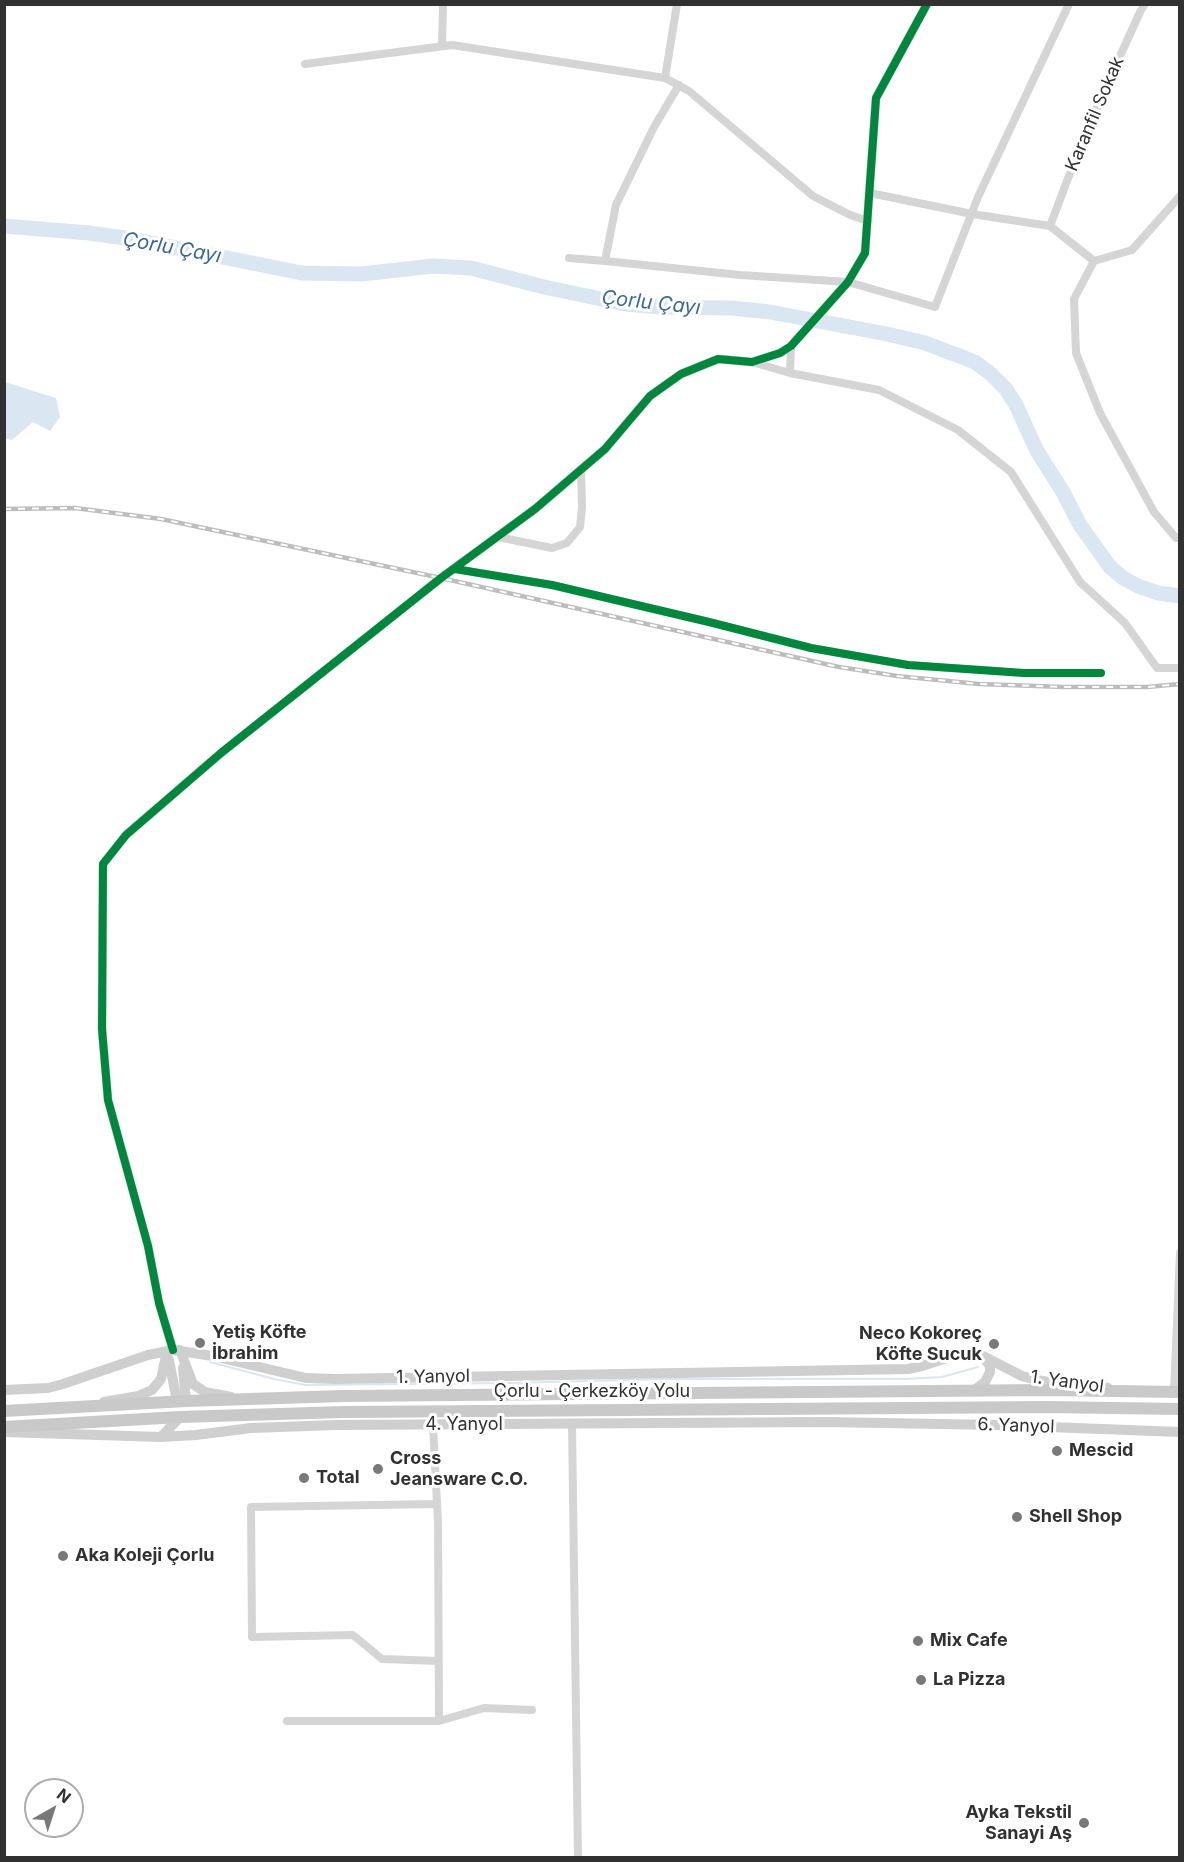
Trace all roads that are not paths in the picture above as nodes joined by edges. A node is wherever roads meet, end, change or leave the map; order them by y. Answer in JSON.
{"nodes":[{"id":1,"x":443,"y":4,"type":"edge"},
{"id":2,"x":677,"y":4,"type":"edge"},
{"id":3,"x":927,"y":4,"type":"edge"},
{"id":4,"x":1069,"y":4,"type":"edge"},
{"id":5,"x":1145,"y":4,"type":"edge"},
{"id":6,"x":442,"y":46,"type":"junction"},
{"id":7,"x":305,"y":64,"type":"dead end"},
{"id":8,"x":672,"y":81,"type":"junction"},
{"id":9,"x":870,"y":193,"type":"junction"},
{"id":10,"x":1179,"y":196,"type":"edge"},
{"id":11,"x":972,"y":214,"type":"junction"},
{"id":12,"x":868,"y":221,"type":"junction"},
{"id":13,"x":1050,"y":226,"type":"junction"},
{"id":14,"x":569,"y":258,"type":"dead end"},
{"id":15,"x":605,"y":261,"type":"junction"},
{"id":16,"x":1095,"y":261,"type":"junction"},
{"id":17,"x":848,"y":282,"type":"junction"},
{"id":18,"x":791,"y":346,"type":"junction"},
{"id":19,"x":752,"y":362,"type":"junction"},
{"id":20,"x":790,"y":373,"type":"junction"},
{"id":21,"x":581,"y":469,"type":"junction"},
{"id":22,"x":498,"y":537,"type":"junction"},
{"id":23,"x":1179,"y":538,"type":"edge"},
{"id":24,"x":455,"y":569,"type":"junction"},
{"id":25,"x":1179,"y":668,"type":"edge"},
{"id":26,"x":1101,"y":673,"type":"dead end"},
{"id":27,"x":1179,"y":1253,"type":"edge"},
{"id":28,"x":174,"y":1351,"type":"junction"},
{"id":29,"x":977,"y":1353,"type":"junction"},
{"id":30,"x":4,"y":1390,"type":"edge"},
{"id":31,"x":973,"y":1391,"type":"junction"},
{"id":32,"x":1127,"y":1392,"type":"junction"},
{"id":33,"x":1176,"y":1392,"type":"edge"},
{"id":34,"x":243,"y":1400,"type":"junction"},
{"id":35,"x":182,"y":1401,"type":"junction"},
{"id":36,"x":90,"y":1407,"type":"junction"},
{"id":37,"x":840,"y":1408,"type":"junction"},
{"id":38,"x":1179,"y":1409,"type":"edge"},
{"id":39,"x":4,"y":1411,"type":"edge"},
{"id":40,"x":180,"y":1416,"type":"junction"},
{"id":41,"x":207,"y":1416,"type":"junction"},
{"id":42,"x":924,"y":1423,"type":"junction"},
{"id":43,"x":572,"y":1424,"type":"junction"},
{"id":44,"x":433,"y":1425,"type":"junction"},
{"id":45,"x":251,"y":1428,"type":"junction"},
{"id":46,"x":4,"y":1430,"type":"edge"},
{"id":47,"x":1179,"y":1432,"type":"edge"},
{"id":48,"x":161,"y":1437,"type":"junction"},
{"id":49,"x":437,"y":1504,"type":"junction"},
{"id":50,"x":438,"y":1661,"type":"junction"},
{"id":51,"x":532,"y":1710,"type":"dead end"},
{"id":52,"x":287,"y":1721,"type":"dead end"},
{"id":53,"x":439,"y":1721,"type":"junction"},
{"id":54,"x":578,"y":1857,"type":"edge"}],
"edges":[{"from":1,"to":6,"type":"street"},
{"from":2,"to":8,"type":"street"},
{"from":3,"to":9,"type":"street"},
{"from":4,"to":11,"type":"street"},
{"from":5,"to":13,"type":"street","name":"Karanfil Sokak"},
{"from":6,"to":7,"type":"street"},
{"from":6,"to":8,"type":"street"},
{"from":8,"to":12,"type":"street"},
{"from":8,"to":15,"type":"street"},
{"from":9,"to":11,"type":"street"},
{"from":9,"to":12,"type":"street"},
{"from":10,"to":16,"type":"street"},
{"from":11,"to":13,"type":"street"},
{"from":11,"to":17,"type":"street"},
{"from":12,"to":17,"type":"street"},
{"from":13,"to":16,"type":"street"},
{"from":14,"to":15,"type":"street"},
{"from":15,"to":17,"type":"street"},
{"from":16,"to":23,"type":"street"},
{"from":17,"to":18,"type":"street"},
{"from":18,"to":19,"type":"street"},
{"from":18,"to":20,"type":"street"},
{"from":19,"to":20,"type":"street"},
{"from":19,"to":21,"type":"street"},
{"from":20,"to":25,"type":"street"},
{"from":21,"to":22,"type":"street"},
{"from":21,"to":22,"type":"street"},
{"from":22,"to":24,"type":"street"},
{"from":24,"to":26,"type":"street"},
{"from":24,"to":28,"type":"street"},
{"from":27,"to":33,"type":"street"},
{"from":28,"to":29,"type":"main road","name":"1. Yanyol"},
{"from":28,"to":30,"type":"main road","name":"1. Yanyol"},
{"from":28,"to":34,"type":"main road"},
{"from":28,"to":35,"type":"main road"},
{"from":28,"to":36,"type":"main road"},
{"from":29,"to":31,"type":"main road"},
{"from":29,"to":32,"type":"main road","name":"1. Yanyol"},
{"from":31,"to":32,"type":"main road","name":"Çorlu - Çerkezköy Yolu"},
{"from":31,"to":34,"type":"main road","name":"Çorlu - Çerkezköy Yolu"},
{"from":32,"to":33,"type":"main road","name":"Çorlu - Çerkezköy Yolu"},
{"from":34,"to":35,"type":"main road","name":"Çorlu - Çerkezköy Yolu"},
{"from":35,"to":36,"type":"main road","name":"Çorlu - Çerkezköy Yolu"},
{"from":35,"to":40,"type":"main road"},
{"from":36,"to":39,"type":"main road","name":"Çorlu - Çerkezköy Yolu"},
{"from":37,"to":38,"type":"main road","name":"Çorlu - Çerkezköy Yolu"},
{"from":37,"to":41,"type":"main road","name":"Çorlu - Çerkezköy Yolu"},
{"from":37,"to":42,"type":"main road"},
{"from":40,"to":41,"type":"main road","name":"Çorlu - Çerkezköy Yolu"},
{"from":40,"to":46,"type":"main road","name":"Çorlu - Çerkezköy Yolu"},
{"from":40,"to":48,"type":"main road"},
{"from":41,"to":45,"type":"main road"},
{"from":42,"to":43,"type":"main road","name":"4. Yanyol"},
{"from":42,"to":47,"type":"main road","name":"6. Yanyol"},
{"from":43,"to":44,"type":"main road","name":"4. Yanyol"},
{"from":43,"to":54,"type":"street"},
{"from":44,"to":45,"type":"main road","name":"4. Yanyol"},
{"from":44,"to":49,"type":"street"},
{"from":45,"to":48,"type":"main road","name":"4. Yanyol"},
{"from":46,"to":48,"type":"main road","name":"4. Yanyol"},
{"from":49,"to":50,"type":"street"},
{"from":49,"to":50,"type":"street"},
{"from":50,"to":53,"type":"street"},
{"from":51,"to":53,"type":"street"},
{"from":52,"to":53,"type":"street"}]}
